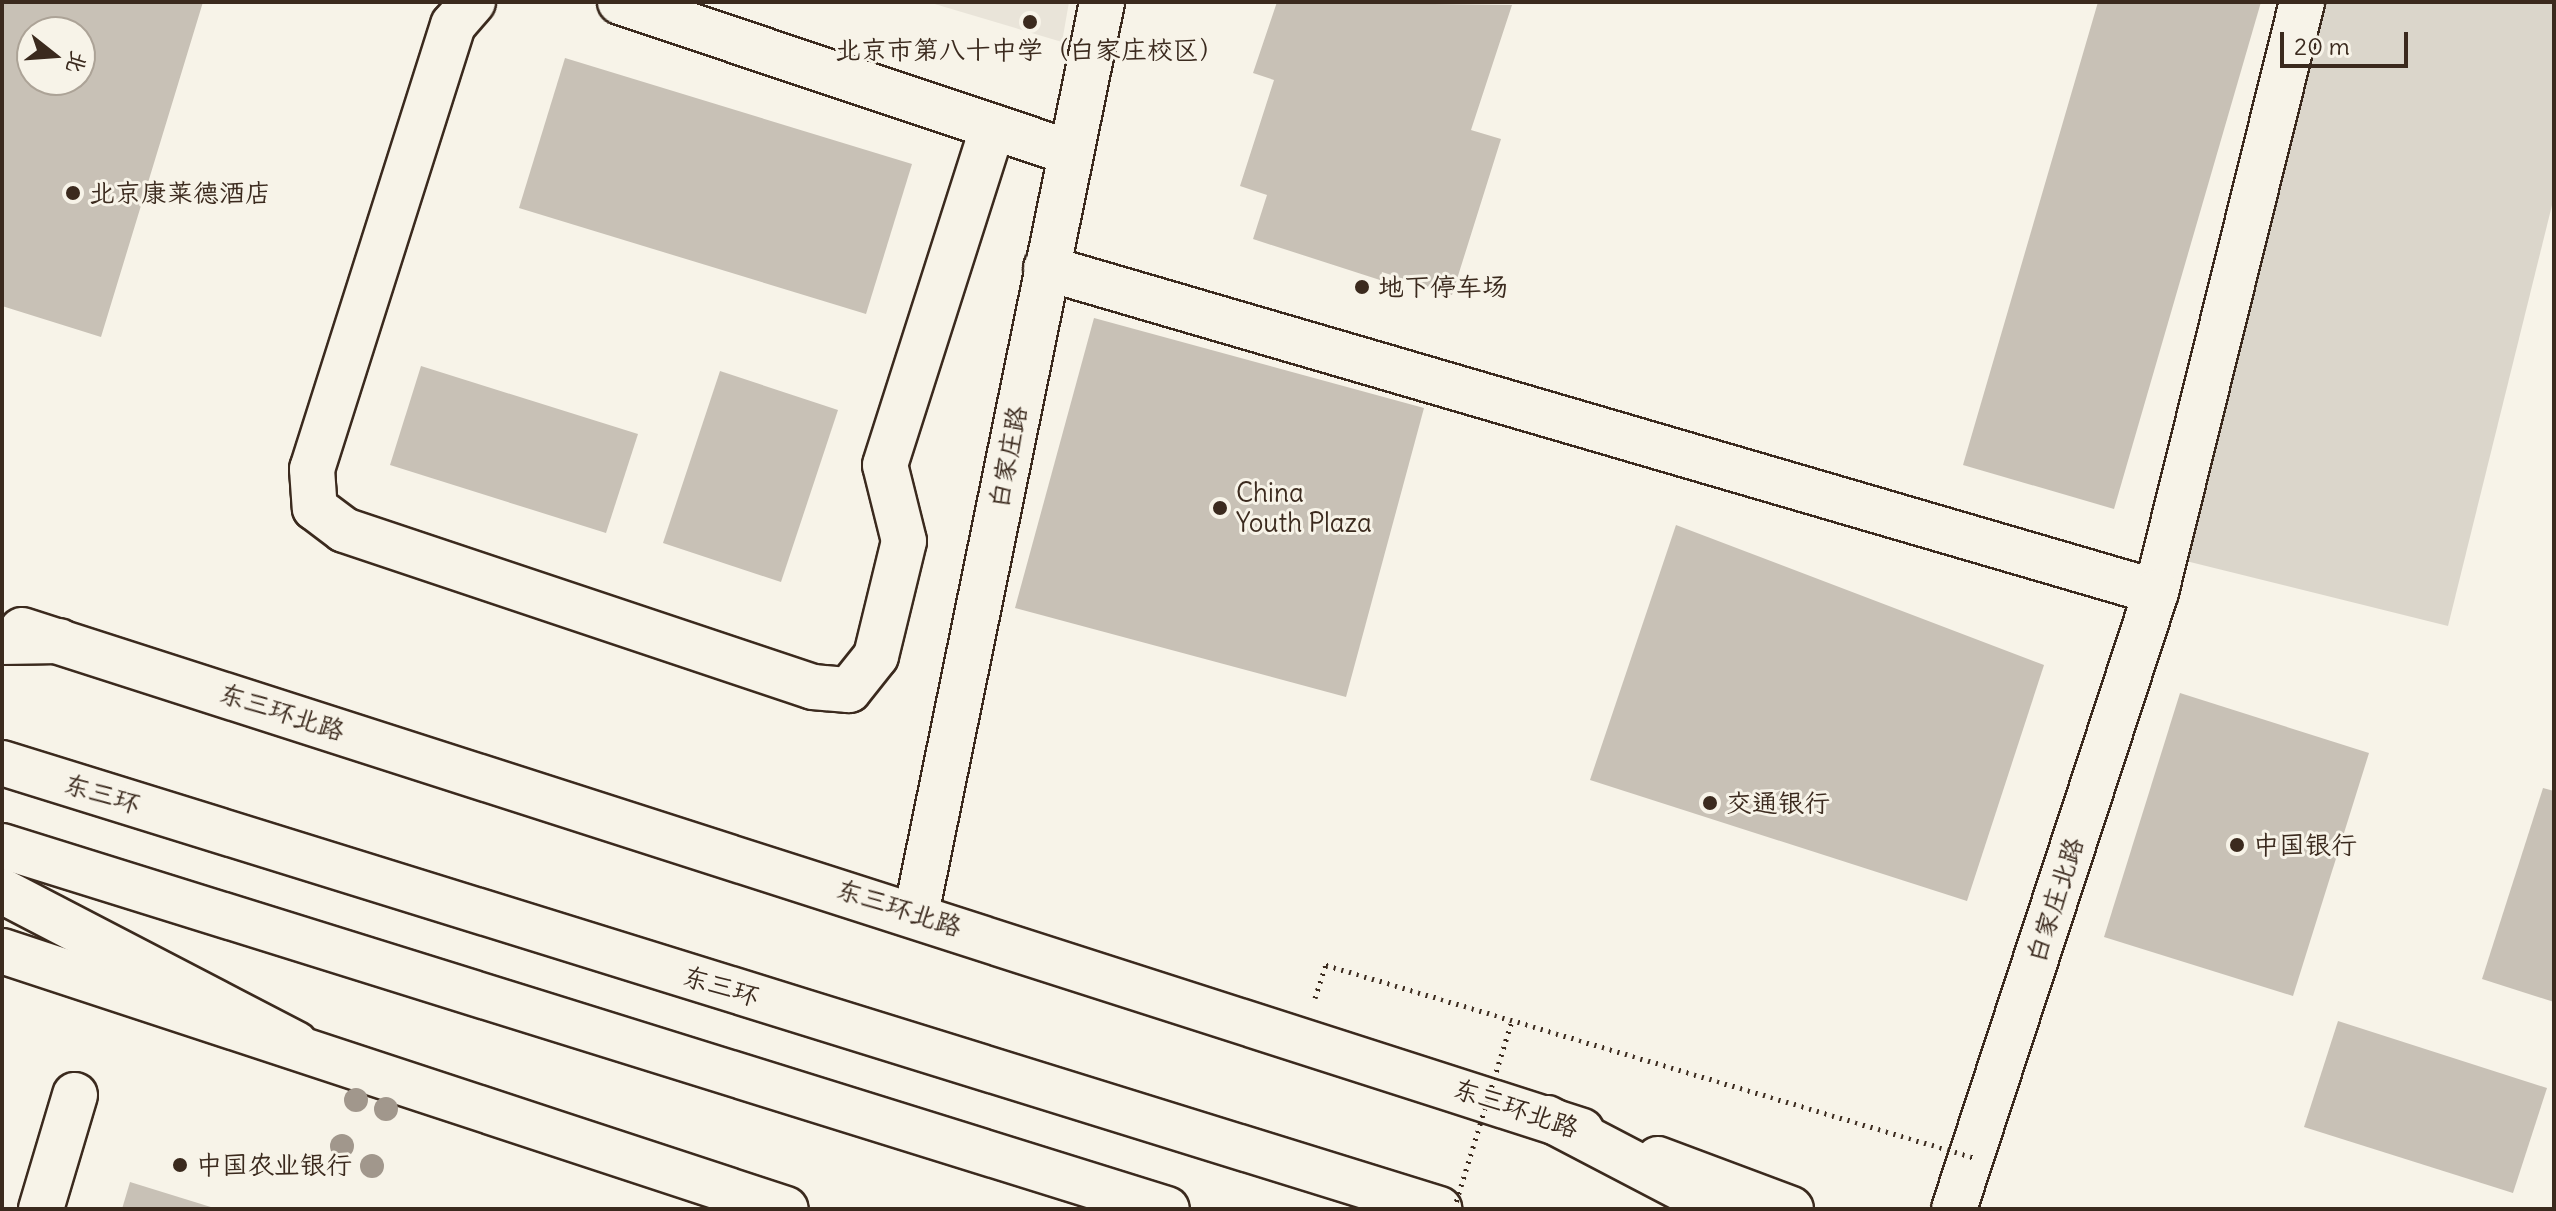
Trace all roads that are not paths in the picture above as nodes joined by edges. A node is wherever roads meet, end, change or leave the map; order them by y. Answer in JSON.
{"nodes":[{"id":1,"x":473,"y":2,"type":"edge"},
{"id":2,"x":620,"y":2,"type":"edge"},
{"id":3,"x":1102,"y":2,"type":"edge"},
{"id":4,"x":2302,"y":2,"type":"edge"},
{"id":5,"x":993,"y":127,"type":"junction"},
{"id":6,"x":1069,"y":152,"type":"junction"},
{"id":7,"x":1046,"y":268,"type":"junction"},
{"id":8,"x":2156,"y":592,"type":"junction"},
{"id":9,"x":2,"y":625,"type":"edge"},
{"id":10,"x":59,"y":641,"type":"junction"},
{"id":11,"x":2,"y":642,"type":"edge"},
{"id":12,"x":2,"y":763,"type":"edge"},
{"id":13,"x":2,"y":846,"type":"edge"},
{"id":14,"x":2,"y":891,"type":"edge"},
{"id":15,"x":916,"y":914,"type":"junction"},
{"id":16,"x":2,"y":951,"type":"edge"},
{"id":17,"x":296,"y":1044,"type":"junction"},
{"id":18,"x":75,"y":1095,"type":"dead end"},
{"id":19,"x":1547,"y":1118,"type":"junction"},
{"id":20,"x":41,"y":1209,"type":"edge"},
{"id":21,"x":786,"y":1209,"type":"edge"},
{"id":22,"x":1167,"y":1209,"type":"edge"},
{"id":23,"x":1439,"y":1209,"type":"edge"},
{"id":24,"x":1721,"y":1209,"type":"edge"},
{"id":25,"x":1791,"y":1209,"type":"edge"},
{"id":26,"x":1954,"y":1209,"type":"edge"}],
"edges":[{"from":1,"to":5,"type":"main road"},
{"from":2,"to":5,"type":"main road"},
{"from":3,"to":6,"type":"main road","name":"白家庄路"},
{"from":4,"to":8,"type":"main road","name":"白家庄北路"},
{"from":5,"to":6,"type":"main road"},
{"from":6,"to":7,"type":"main road","name":"白家庄路"},
{"from":7,"to":8,"type":"main road"},
{"from":7,"to":15,"type":"main road","name":"白家庄路"},
{"from":8,"to":26,"type":"main road","name":"白家庄北路"},
{"from":9,"to":10,"type":"main road","name":"东三环北路"},
{"from":10,"to":11,"type":"main road"},
{"from":10,"to":15,"type":"main road","name":"东三环北路"},
{"from":12,"to":23,"type":"main road","name":"东三环"},
{"from":13,"to":22,"type":"main road"},
{"from":14,"to":17,"type":"main road"},
{"from":15,"to":19,"type":"main road","name":"东三环北路"},
{"from":16,"to":17,"type":"main road"},
{"from":17,"to":21,"type":"main road"},
{"from":18,"to":20,"type":"main road"},
{"from":19,"to":24,"type":"main road"},
{"from":19,"to":25,"type":"main road","name":"东三环北路"}]}
